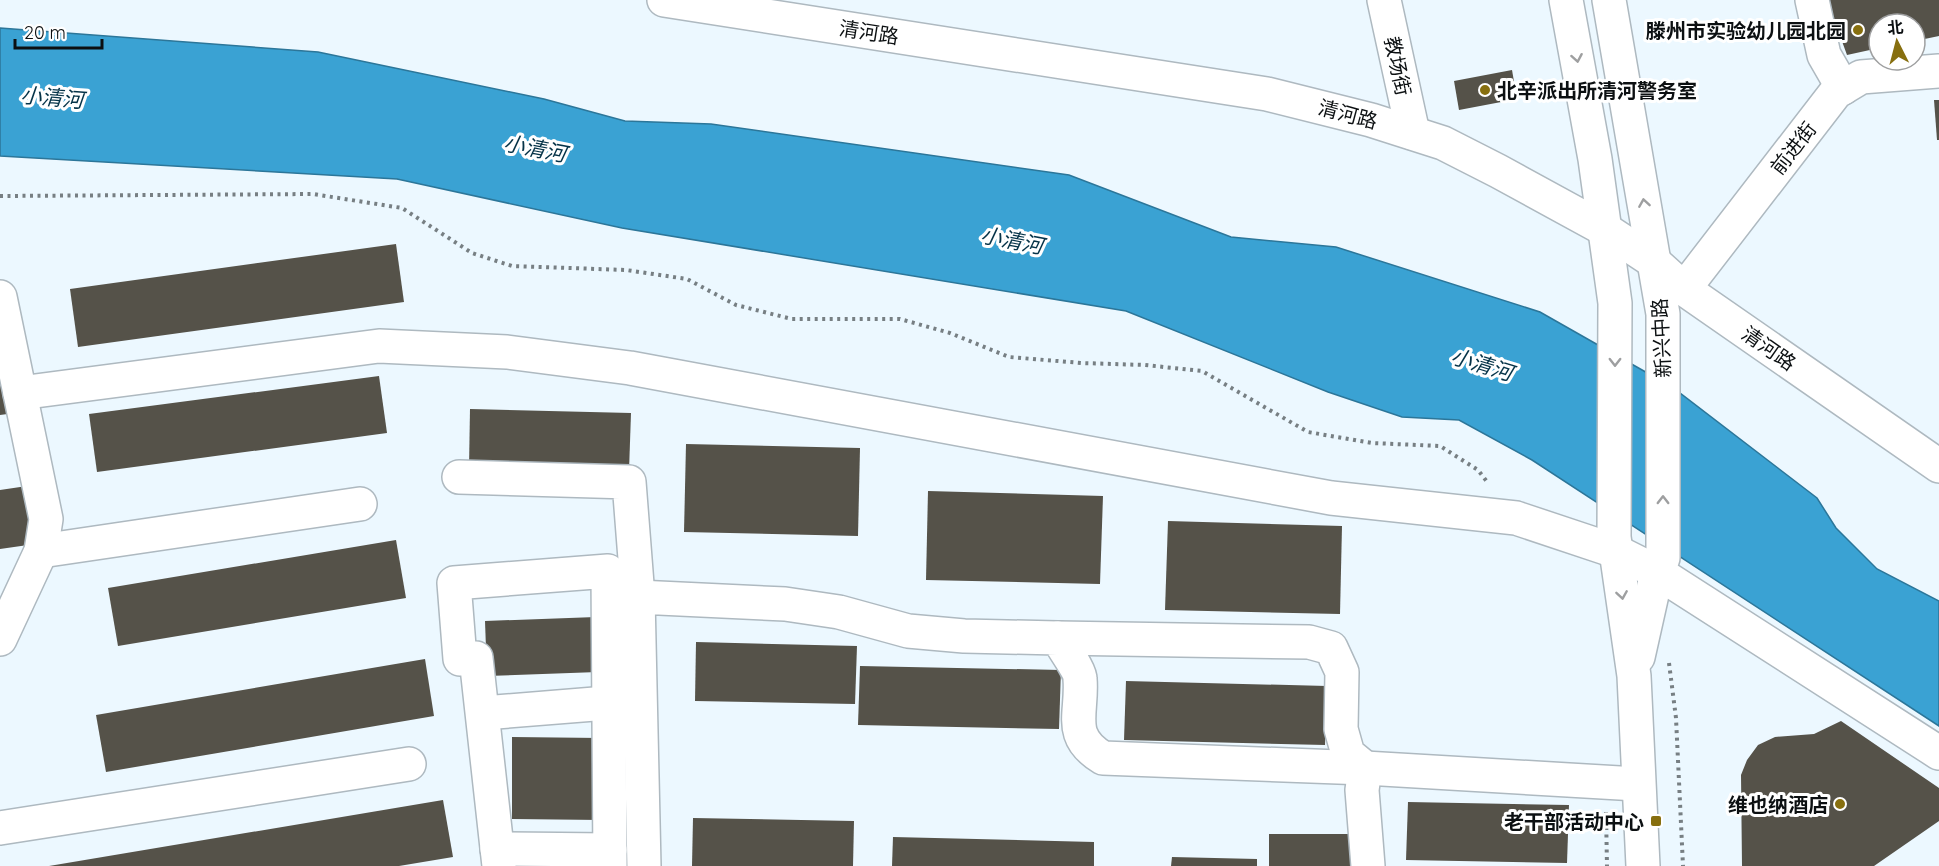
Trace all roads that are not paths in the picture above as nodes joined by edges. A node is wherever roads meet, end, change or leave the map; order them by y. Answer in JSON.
{"nodes":[{"id":1,"x":664,"y":0,"type":"edge"},
{"id":2,"x":1384,"y":0,"type":"edge"},
{"id":3,"x":1566,"y":0,"type":"edge"},
{"id":4,"x":1609,"y":0,"type":"edge"},
{"id":5,"x":1812,"y":0,"type":"edge"},
{"id":6,"x":1939,"y":72,"type":"edge"},
{"id":7,"x":1843,"y":88,"type":"junction"},
{"id":8,"x":1413,"y":133,"type":"junction"},
{"id":9,"x":1606,"y":230,"type":"junction"},
{"id":10,"x":1653,"y":261,"type":"junction"},
{"id":11,"x":1684,"y":289,"type":"junction"},
{"id":12,"x":0,"y":297,"type":"edge"},
{"id":13,"x":20,"y":393,"type":"junction"},
{"id":14,"x":1939,"y":466,"type":"edge"},
{"id":15,"x":459,"y":477,"type":"dead end"},
{"id":16,"x":360,"y":504,"type":"dead end"},
{"id":17,"x":1614,"y":544,"type":"junction"},
{"id":18,"x":41,"y":551,"type":"junction"},
{"id":19,"x":1660,"y":565,"type":"junction"},
{"id":20,"x":638,"y":597,"type":"junction"},
{"id":21,"x":1058,"y":638,"type":"junction"},
{"id":22,"x":0,"y":639,"type":"edge"},
{"id":23,"x":1634,"y":676,"type":"junction"},
{"id":24,"x":607,"y":703,"type":"junction"},
{"id":25,"x":483,"y":713,"type":"junction"},
{"id":26,"x":1939,"y":753,"type":"edge"},
{"id":27,"x":409,"y":764,"type":"dead end"},
{"id":28,"x":1365,"y":768,"type":"junction"},
{"id":29,"x":1638,"y":784,"type":"junction"},
{"id":30,"x":0,"y":828,"type":"edge"},
{"id":31,"x":498,"y":857,"type":"edge"},
{"id":32,"x":610,"y":858,"type":"edge"},
{"id":33,"x":644,"y":866,"type":"edge"},
{"id":34,"x":1368,"y":866,"type":"edge"},
{"id":35,"x":1644,"y":866,"type":"edge"}],
"edges":[{"from":1,"to":8,"type":"street","name":"清河路"},
{"from":2,"to":8,"type":"street","name":"教场街"},
{"from":3,"to":9,"type":"street","name":"新兴中路","one_way":true},
{"from":10,"to":4,"type":"street","name":"新兴中路","one_way":true},
{"from":5,"to":7,"type":"street"},
{"from":6,"to":7,"type":"street","name":"前进街"},
{"from":7,"to":11,"type":"street","name":"前进街"},
{"from":8,"to":9,"type":"street","name":"清河路"},
{"from":9,"to":10,"type":"street","name":"清河路"},
{"from":9,"to":17,"type":"street","name":"新兴中路","one_way":true},
{"from":10,"to":11,"type":"street","name":"清河路"},
{"from":19,"to":10,"type":"street","name":"新兴中路","one_way":true},
{"from":11,"to":14,"type":"street","name":"清河路"},
{"from":12,"to":13,"type":"street"},
{"from":13,"to":17,"type":"street"},
{"from":13,"to":18,"type":"street"},
{"from":15,"to":20,"type":"street"},
{"from":16,"to":18,"type":"street"},
{"from":17,"to":19,"type":"street"},
{"from":17,"to":23,"type":"street","name":"新兴中路","one_way":true},
{"from":18,"to":22,"type":"street"},
{"from":19,"to":23,"type":"street","name":"新兴中路"},
{"from":19,"to":26,"type":"street"},
{"from":20,"to":21,"type":"street"},
{"from":20,"to":33,"type":"street"},
{"from":21,"to":28,"type":"street"},
{"from":21,"to":28,"type":"street"},
{"from":23,"to":29,"type":"street","name":"新兴中路"},
{"from":24,"to":25,"type":"street"},
{"from":24,"to":25,"type":"street"},
{"from":24,"to":32,"type":"street"},
{"from":25,"to":31,"type":"street"},
{"from":27,"to":30,"type":"street"},
{"from":28,"to":29,"type":"street"},
{"from":28,"to":34,"type":"street"},
{"from":29,"to":35,"type":"street","name":"新兴中路"},
{"from":31,"to":32,"type":"street"}]}
